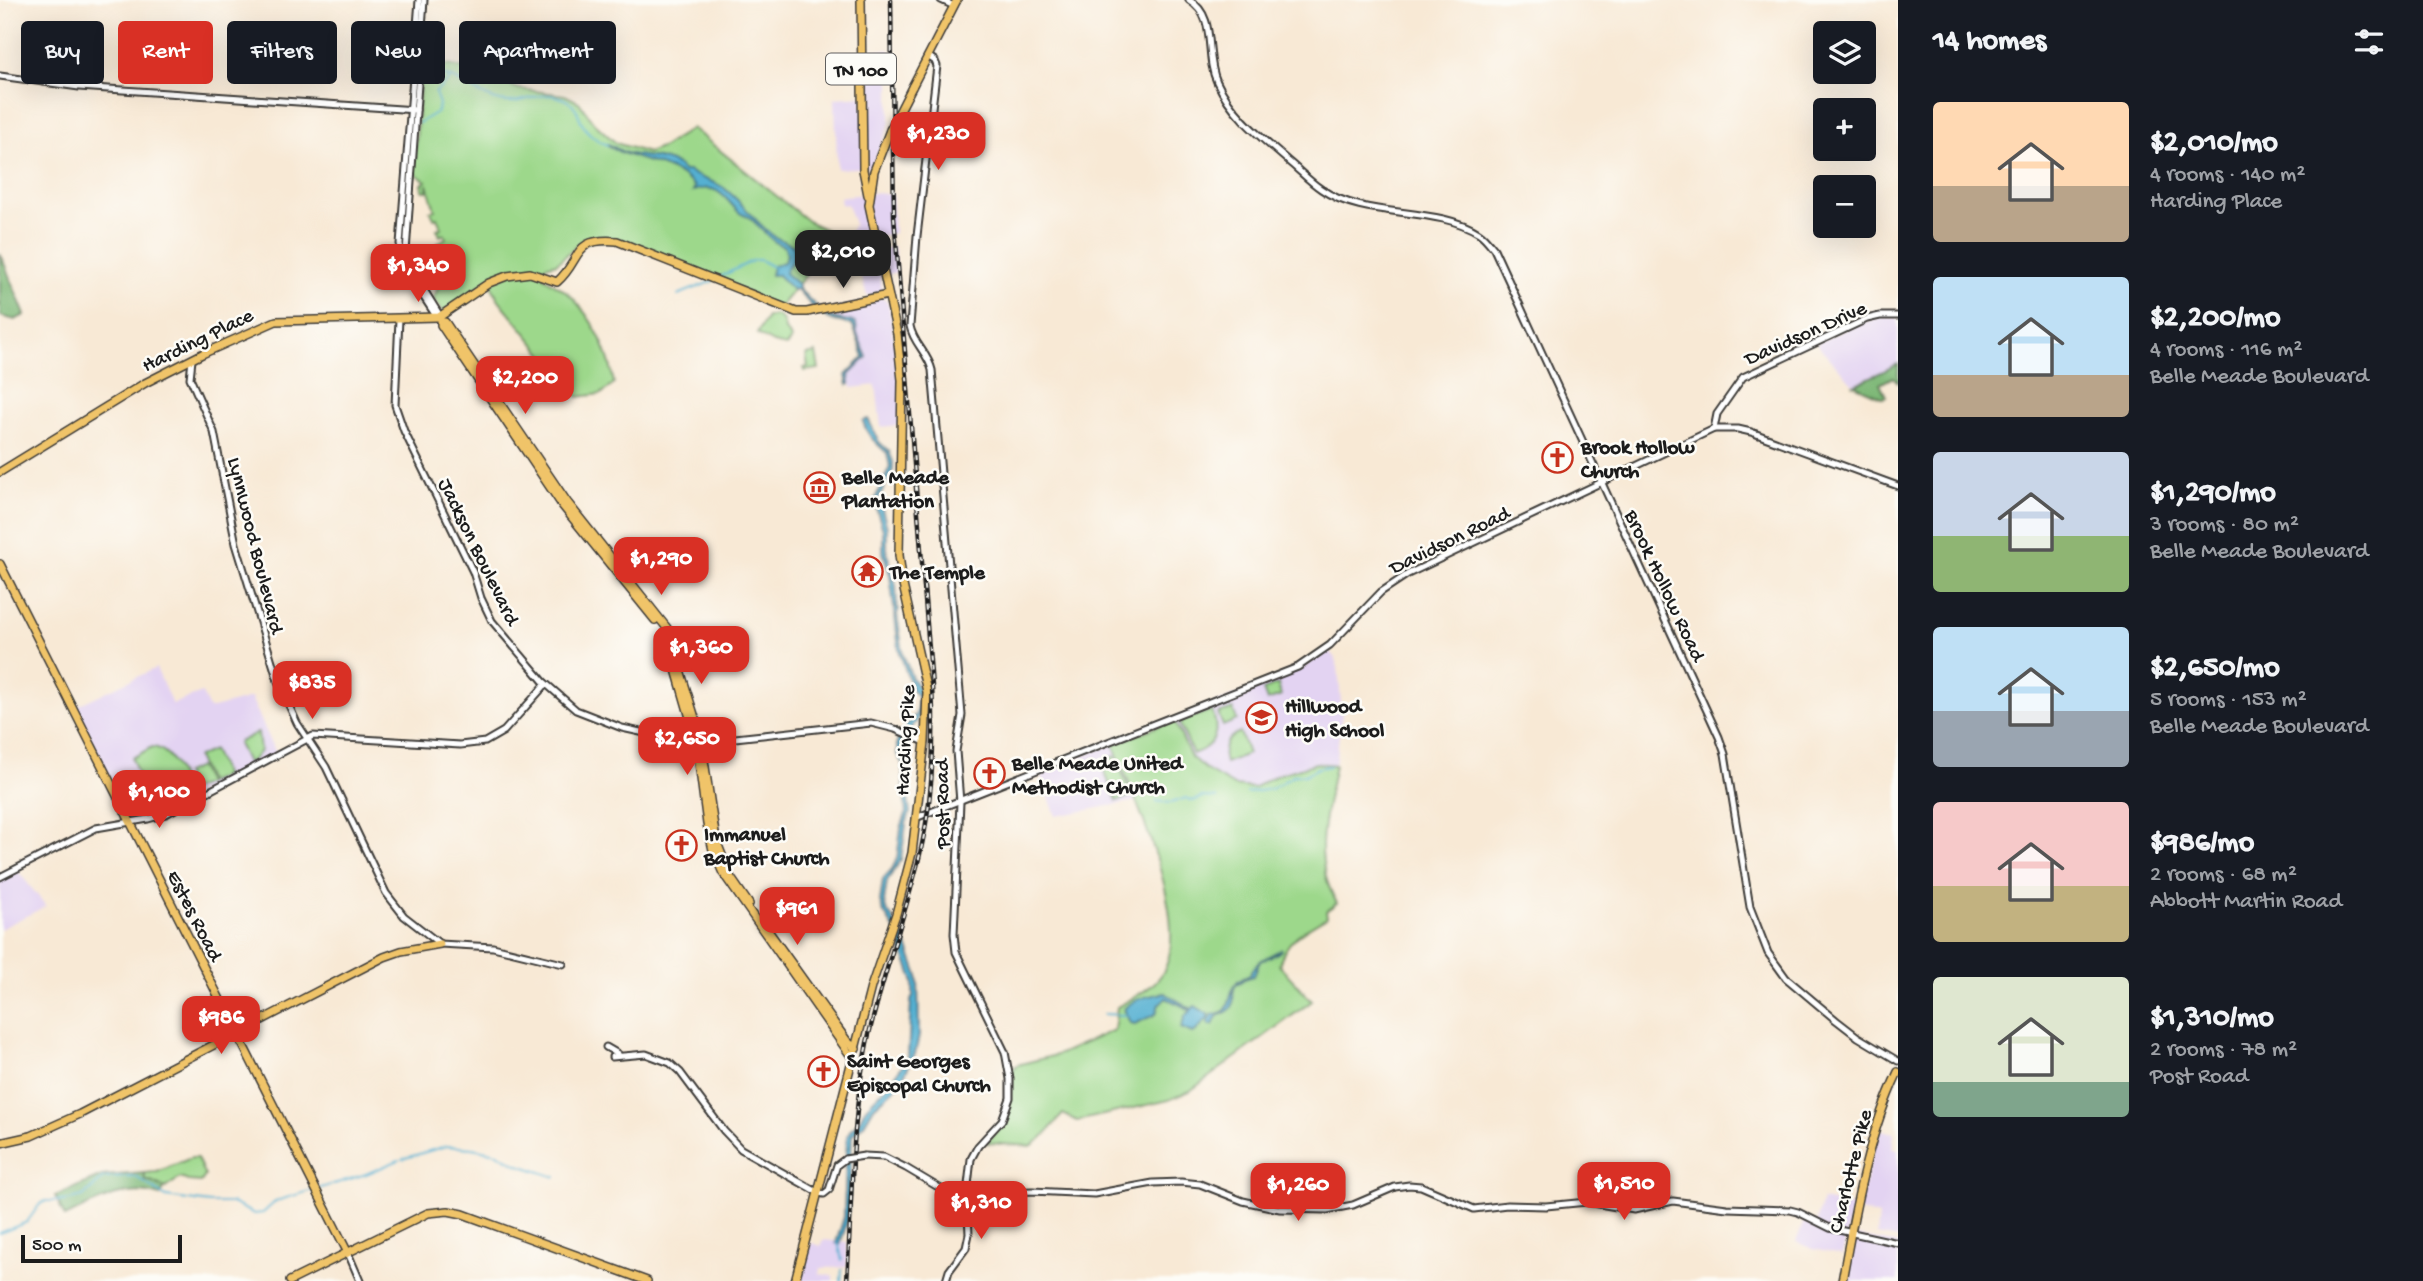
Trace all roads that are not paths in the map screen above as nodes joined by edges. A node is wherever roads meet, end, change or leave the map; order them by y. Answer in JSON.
{"nodes":[{"id":1,"x":419,"y":0,"type":"edge"},
{"id":2,"x":424,"y":0,"type":"edge"},
{"id":3,"x":862,"y":0,"type":"edge"},
{"id":4,"x":941,"y":0,"type":"edge"},
{"id":5,"x":1189,"y":0,"type":"edge"},
{"id":6,"x":955,"y":3,"type":"edge"},
{"id":7,"x":928,"y":56,"type":"junction"},
{"id":8,"x":0,"y":76,"type":"edge"},
{"id":9,"x":413,"y":110,"type":"junction"},
{"id":10,"x":863,"y":170,"type":"junction"},
{"id":11,"x":874,"y":171,"type":"junction"},
{"id":12,"x":869,"y":202,"type":"junction"},
{"id":13,"x":888,"y":295,"type":"junction"},
{"id":14,"x":1898,"y":316,"type":"edge"},
{"id":15,"x":399,"y":319,"type":"junction"},
{"id":16,"x":441,"y":319,"type":"junction"},
{"id":17,"x":192,"y":360,"type":"junction"},
{"id":18,"x":1714,"y":429,"type":"junction"},
{"id":19,"x":0,"y":472,"type":"edge"},
{"id":20,"x":1602,"y":484,"type":"junction"},
{"id":21,"x":1898,"y":486,"type":"edge"},
{"id":22,"x":0,"y":564,"type":"edge"},
{"id":23,"x":546,"y":684,"type":"junction"},
{"id":24,"x":698,"y":737,"type":"junction"},
{"id":25,"x":308,"y":738,"type":"junction"},
{"id":26,"x":925,"y":742,"type":"junction"},
{"id":27,"x":960,"y":802,"type":"junction"},
{"id":28,"x":918,"y":817,"type":"junction"},
{"id":29,"x":130,"y":822,"type":"junction"},
{"id":30,"x":0,"y":877,"type":"edge"},
{"id":31,"x":440,"y":944,"type":"junction"},
{"id":32,"x":563,"y":964,"type":"dead end"},
{"id":33,"x":236,"y":1032,"type":"junction"},
{"id":34,"x":837,"y":1032,"type":"junction"},
{"id":35,"x":606,"y":1047,"type":"dead end"},
{"id":36,"x":856,"y":1049,"type":"junction"},
{"id":37,"x":625,"y":1055,"type":"junction"},
{"id":38,"x":612,"y":1057,"type":"dead end"},
{"id":39,"x":853,"y":1059,"type":"junction"},
{"id":40,"x":1898,"y":1062,"type":"edge"},
{"id":41,"x":1898,"y":1072,"type":"edge"},
{"id":42,"x":0,"y":1143,"type":"edge"},
{"id":43,"x":819,"y":1193,"type":"junction"},
{"id":44,"x":967,"y":1194,"type":"junction"},
{"id":45,"x":1851,"y":1233,"type":"junction"},
{"id":46,"x":1898,"y":1243,"type":"edge"},
{"id":47,"x":348,"y":1253,"type":"junction"},
{"id":48,"x":290,"y":1281,"type":"edge"},
{"id":49,"x":360,"y":1281,"type":"edge"},
{"id":50,"x":647,"y":1281,"type":"edge"},
{"id":51,"x":795,"y":1281,"type":"edge"},
{"id":52,"x":946,"y":1281,"type":"edge"},
{"id":53,"x":1842,"y":1281,"type":"edge"}],
"edges":[{"from":1,"to":9,"type":"street"},
{"from":2,"to":9,"type":"street"},
{"from":3,"to":10,"type":"main road","number":"TN 100"},
{"from":4,"to":6,"type":"street"},
{"from":5,"to":20,"type":"street","name":"Brook Hollow Road"},
{"from":6,"to":7,"type":"main road","name":"Harding Pike"},
{"from":7,"to":11,"type":"main road","name":"Harding Pike","bridge":true},
{"from":7,"to":27,"type":"street","name":"Post Road"},
{"from":8,"to":9,"type":"street"},
{"from":9,"to":16,"type":"street"},
{"from":10,"to":11,"type":"main road"},
{"from":10,"to":12,"type":"main road","number":"TN 100"},
{"from":11,"to":12,"type":"main road","name":"Harding Pike"},
{"from":12,"to":13,"type":"main road","name":"Harding Pike"},
{"from":13,"to":16,"type":"main road"},
{"from":13,"to":26,"type":"main road","name":"Harding Pike"},
{"from":14,"to":18,"type":"street","name":"Davidson Drive"},
{"from":15,"to":16,"type":"main road","name":"Harding Place"},
{"from":15,"to":17,"type":"main road","name":"Harding Place"},
{"from":15,"to":23,"type":"street","name":"Jackson Boulevard"},
{"from":16,"to":24,"type":"main road"},
{"from":17,"to":19,"type":"main road","name":"Harding Place"},
{"from":17,"to":25,"type":"street","name":"Lynnwood Boulevard"},
{"from":18,"to":20,"type":"street","name":"Davidson Road"},
{"from":18,"to":21,"type":"street"},
{"from":20,"to":27,"type":"street","name":"Davidson Road"},
{"from":20,"to":40,"type":"street","name":"Brook Hollow Road"},
{"from":22,"to":29,"type":"main road","name":"Estes Road"},
{"from":23,"to":24,"type":"street","name":"Jackson Boulevard"},
{"from":23,"to":25,"type":"street"},
{"from":24,"to":26,"type":"street","name":"Jackson Boulevard"},
{"from":24,"to":34,"type":"main road"},
{"from":25,"to":29,"type":"street"},
{"from":25,"to":31,"type":"street","name":"Lynnwood Boulevard"},
{"from":26,"to":28,"type":"main road","name":"Harding Pike"},
{"from":27,"to":28,"type":"street","name":"Davidson Road"},
{"from":27,"to":44,"type":"street","name":"Post Road"},
{"from":28,"to":36,"type":"main road","name":"Harding Pike"},
{"from":29,"to":30,"type":"street"},
{"from":29,"to":33,"type":"main road","name":"Estes Road"},
{"from":31,"to":32,"type":"street"},
{"from":31,"to":33,"type":"main road"},
{"from":33,"to":42,"type":"main road"},
{"from":33,"to":47,"type":"main road","name":"Estes Road"},
{"from":34,"to":36,"type":"main road"},
{"from":34,"to":39,"type":"main road"},
{"from":35,"to":37,"type":"street"},
{"from":36,"to":39,"type":"main road","name":"Harding Pike"},
{"from":37,"to":38,"type":"street"},
{"from":37,"to":43,"type":"street"},
{"from":39,"to":43,"type":"main road","name":"Harding Pike"},
{"from":41,"to":45,"type":"main road","name":"Charlotte Pike"},
{"from":43,"to":44,"type":"street","bridge":true},
{"from":43,"to":51,"type":"main road","name":"Harding Pike"},
{"from":44,"to":45,"type":"street"},
{"from":44,"to":52,"type":"street","name":"Post Road"},
{"from":45,"to":46,"type":"street"},
{"from":45,"to":53,"type":"main road","name":"Charlotte Pike"},
{"from":47,"to":48,"type":"main road"},
{"from":47,"to":49,"type":"street","name":"Estes Road"},
{"from":47,"to":50,"type":"main road"}]}
